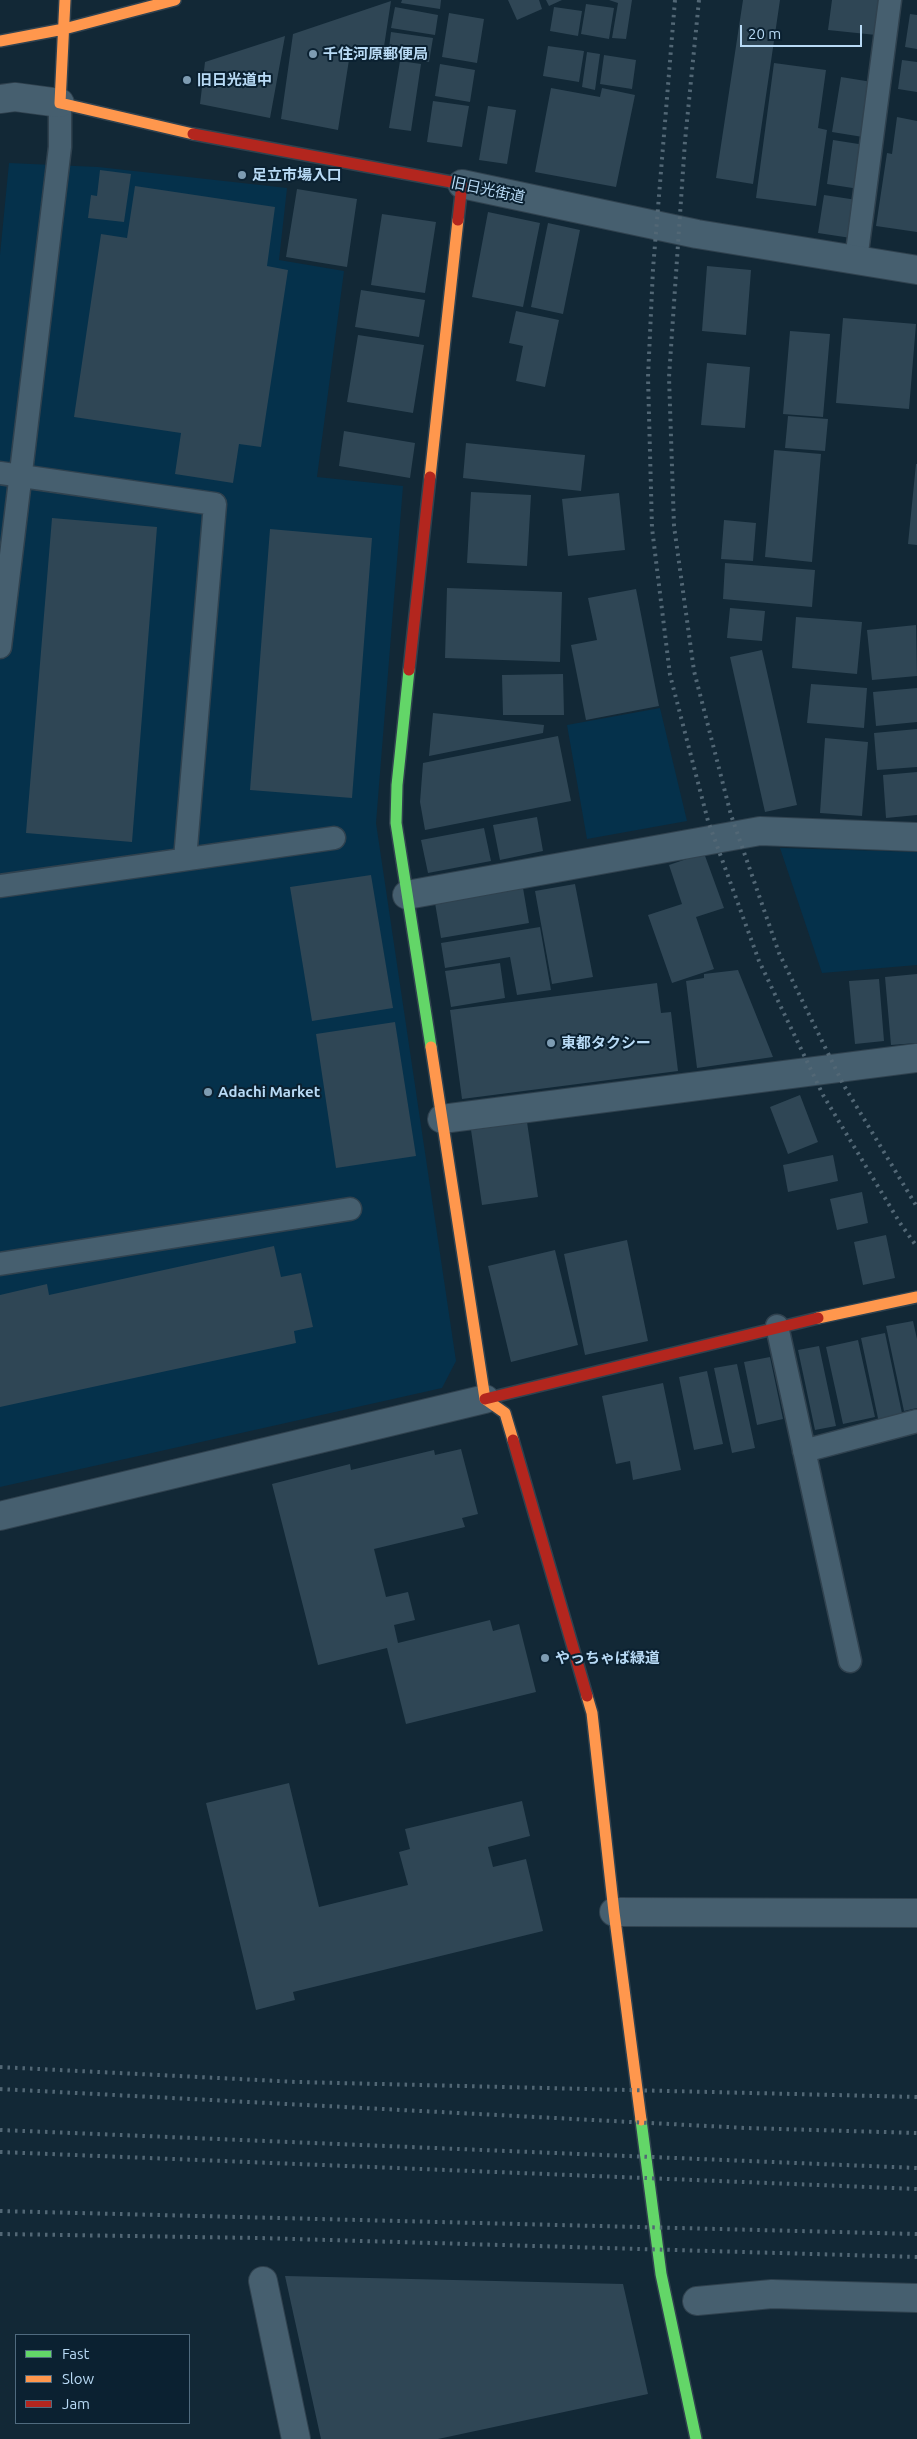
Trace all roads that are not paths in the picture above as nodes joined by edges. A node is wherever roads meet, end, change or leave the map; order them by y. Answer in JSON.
{"nodes":[{"id":1,"x":65,"y":0,"type":"edge"},
{"id":2,"x":175,"y":0,"type":"edge"},
{"id":3,"x":890,"y":0,"type":"edge"},
{"id":4,"x":64,"y":29,"type":"junction"},
{"id":5,"x":0,"y":42,"type":"edge"},
{"id":6,"x":0,"y":99,"type":"edge"},
{"id":7,"x":60,"y":103,"type":"junction"},
{"id":8,"x":462,"y":184,"type":"junction"},
{"id":9,"x":856,"y":260,"type":"junction"},
{"id":10,"x":917,"y":270,"type":"edge"},
{"id":11,"x":10,"y":474,"type":"edge"},
{"id":12,"x":4,"y":579,"type":"edge"},
{"id":13,"x":0,"y":647,"type":"edge"},
{"id":14,"x":917,"y":837,"type":"edge"},
{"id":15,"x":334,"y":838,"type":"dead end"},
{"id":16,"x":185,"y":859,"type":"junction"},
{"id":17,"x":0,"y":886,"type":"edge"},
{"id":18,"x":407,"y":895,"type":"junction"},
{"id":19,"x":917,"y":1058,"type":"edge"},
{"id":20,"x":442,"y":1119,"type":"junction"},
{"id":21,"x":350,"y":1209,"type":"dead end"},
{"id":22,"x":0,"y":1264,"type":"edge"},
{"id":23,"x":917,"y":1297,"type":"edge"},
{"id":24,"x":777,"y":1326,"type":"junction"},
{"id":25,"x":485,"y":1399,"type":"junction"},
{"id":26,"x":917,"y":1421,"type":"edge"},
{"id":27,"x":804,"y":1451,"type":"junction"},
{"id":28,"x":0,"y":1516,"type":"edge"},
{"id":29,"x":850,"y":1661,"type":"dead end"},
{"id":30,"x":614,"y":1912,"type":"junction"},
{"id":31,"x":917,"y":1913,"type":"edge"},
{"id":32,"x":263,"y":2281,"type":"dead end"},
{"id":33,"x":917,"y":2298,"type":"edge"},
{"id":34,"x":696,"y":2301,"type":"dead end"},
{"id":35,"x":296,"y":2439,"type":"edge"},
{"id":36,"x":696,"y":2439,"type":"edge"}],
"edges":[{"from":1,"to":4,"type":"main road"},
{"from":2,"to":4,"type":"main road"},
{"from":3,"to":9,"type":"lane"},
{"from":4,"to":5,"type":"main road"},
{"from":4,"to":7,"type":"main road"},
{"from":6,"to":7,"type":"street"},
{"from":7,"to":8,"type":"main road","name":"旧日光街道"},
{"from":7,"to":11,"type":"lane"},
{"from":8,"to":9,"type":"street","name":"旧日光街道"},
{"from":8,"to":18,"type":"main road"},
{"from":9,"to":10,"type":"street","name":"旧日光街道"},
{"from":11,"to":12,"type":"lane"},
{"from":11,"to":16,"type":"lane"},
{"from":12,"to":13,"type":"lane"},
{"from":14,"to":18,"type":"street"},
{"from":15,"to":16,"type":"lane"},
{"from":16,"to":17,"type":"lane"},
{"from":18,"to":20,"type":"main road"},
{"from":19,"to":20,"type":"street"},
{"from":20,"to":25,"type":"main road"},
{"from":21,"to":22,"type":"lane"},
{"from":23,"to":24,"type":"main road"},
{"from":24,"to":25,"type":"main road"},
{"from":24,"to":27,"type":"lane"},
{"from":25,"to":28,"type":"street"},
{"from":25,"to":30,"type":"main road"},
{"from":26,"to":27,"type":"lane"},
{"from":27,"to":29,"type":"lane"},
{"from":30,"to":31,"type":"street"},
{"from":30,"to":36,"type":"main road"},
{"from":32,"to":35,"type":"street"},
{"from":33,"to":34,"type":"street"}]}
